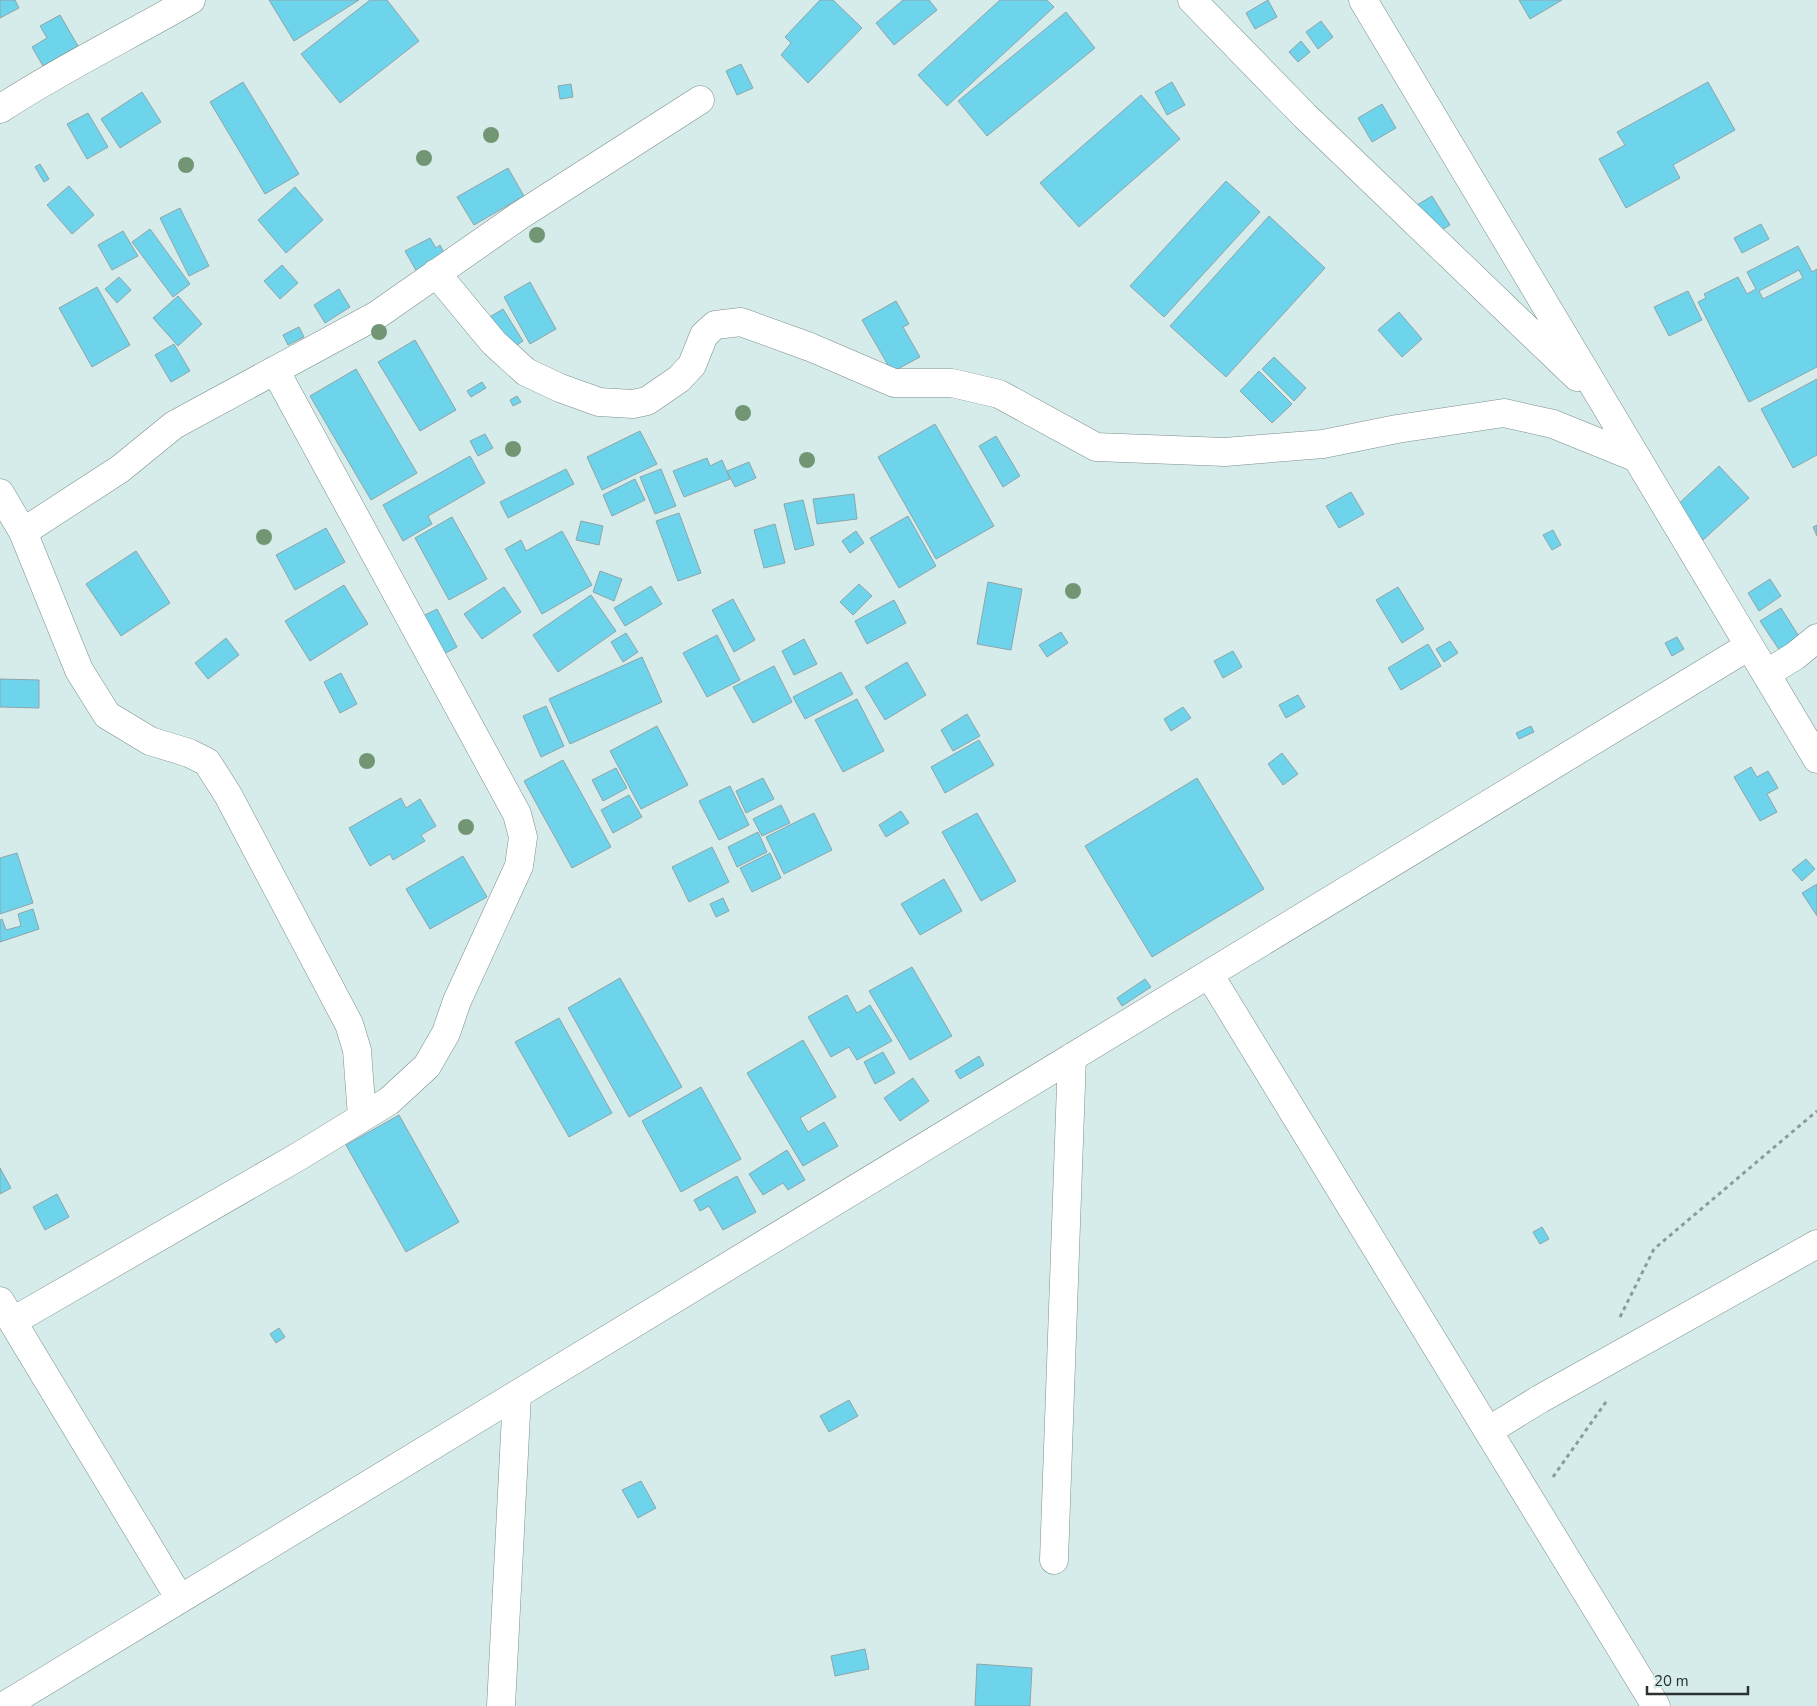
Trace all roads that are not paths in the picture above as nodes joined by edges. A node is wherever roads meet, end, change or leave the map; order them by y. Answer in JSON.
{"nodes":[{"id":1,"x":191,"y":0,"type":"edge"},
{"id":2,"x":1192,"y":0,"type":"edge"},
{"id":3,"x":1363,"y":0,"type":"edge"},
{"id":4,"x":700,"y":100,"type":"dead end"},
{"id":5,"x":0,"y":109,"type":"edge"},
{"id":6,"x":436,"y":273,"type":"junction"},
{"id":7,"x":275,"y":370,"type":"junction"},
{"id":8,"x":1603,"y":402,"type":"junction"},
{"id":9,"x":1637,"y":458,"type":"junction"},
{"id":10,"x":0,"y":493,"type":"edge"},
{"id":11,"x":23,"y":532,"type":"junction"},
{"id":12,"x":1817,"y":638,"type":"edge"},
{"id":13,"x":1749,"y":646,"type":"junction"},
{"id":14,"x":1766,"y":674,"type":"junction"},
{"id":15,"x":1817,"y":759,"type":"edge"},
{"id":16,"x":1209,"y":974,"type":"junction"},
{"id":17,"x":1072,"y":1057,"type":"junction"},
{"id":18,"x":362,"y":1117,"type":"junction"},
{"id":19,"x":1817,"y":1244,"type":"edge"},
{"id":20,"x":6,"y":1311,"type":"edge"},
{"id":21,"x":517,"y":1395,"type":"junction"},
{"id":22,"x":1488,"y":1431,"type":"junction"},
{"id":23,"x":1054,"y":1560,"type":"dead end"},
{"id":24,"x":180,"y":1599,"type":"junction"},
{"id":25,"x":4,"y":1706,"type":"edge"},
{"id":26,"x":501,"y":1706,"type":"edge"},
{"id":27,"x":1656,"y":1706,"type":"edge"}],
"edges":[{"from":1,"to":5,"type":"street"},
{"from":2,"to":8,"type":"street"},
{"from":3,"to":8,"type":"street"},
{"from":4,"to":6,"type":"street"},
{"from":6,"to":7,"type":"street"},
{"from":6,"to":9,"type":"street"},
{"from":7,"to":11,"type":"street"},
{"from":7,"to":18,"type":"street"},
{"from":8,"to":9,"type":"street"},
{"from":9,"to":13,"type":"street"},
{"from":10,"to":11,"type":"street"},
{"from":11,"to":18,"type":"street"},
{"from":12,"to":14,"type":"street"},
{"from":13,"to":14,"type":"street"},
{"from":13,"to":16,"type":"street"},
{"from":14,"to":15,"type":"street"},
{"from":16,"to":17,"type":"street"},
{"from":16,"to":22,"type":"street"},
{"from":17,"to":21,"type":"street"},
{"from":17,"to":23,"type":"street"},
{"from":18,"to":20,"type":"street"},
{"from":19,"to":22,"type":"street"},
{"from":20,"to":24,"type":"street"},
{"from":21,"to":24,"type":"street"},
{"from":21,"to":26,"type":"street"},
{"from":22,"to":27,"type":"street"},
{"from":24,"to":25,"type":"street"}]}
